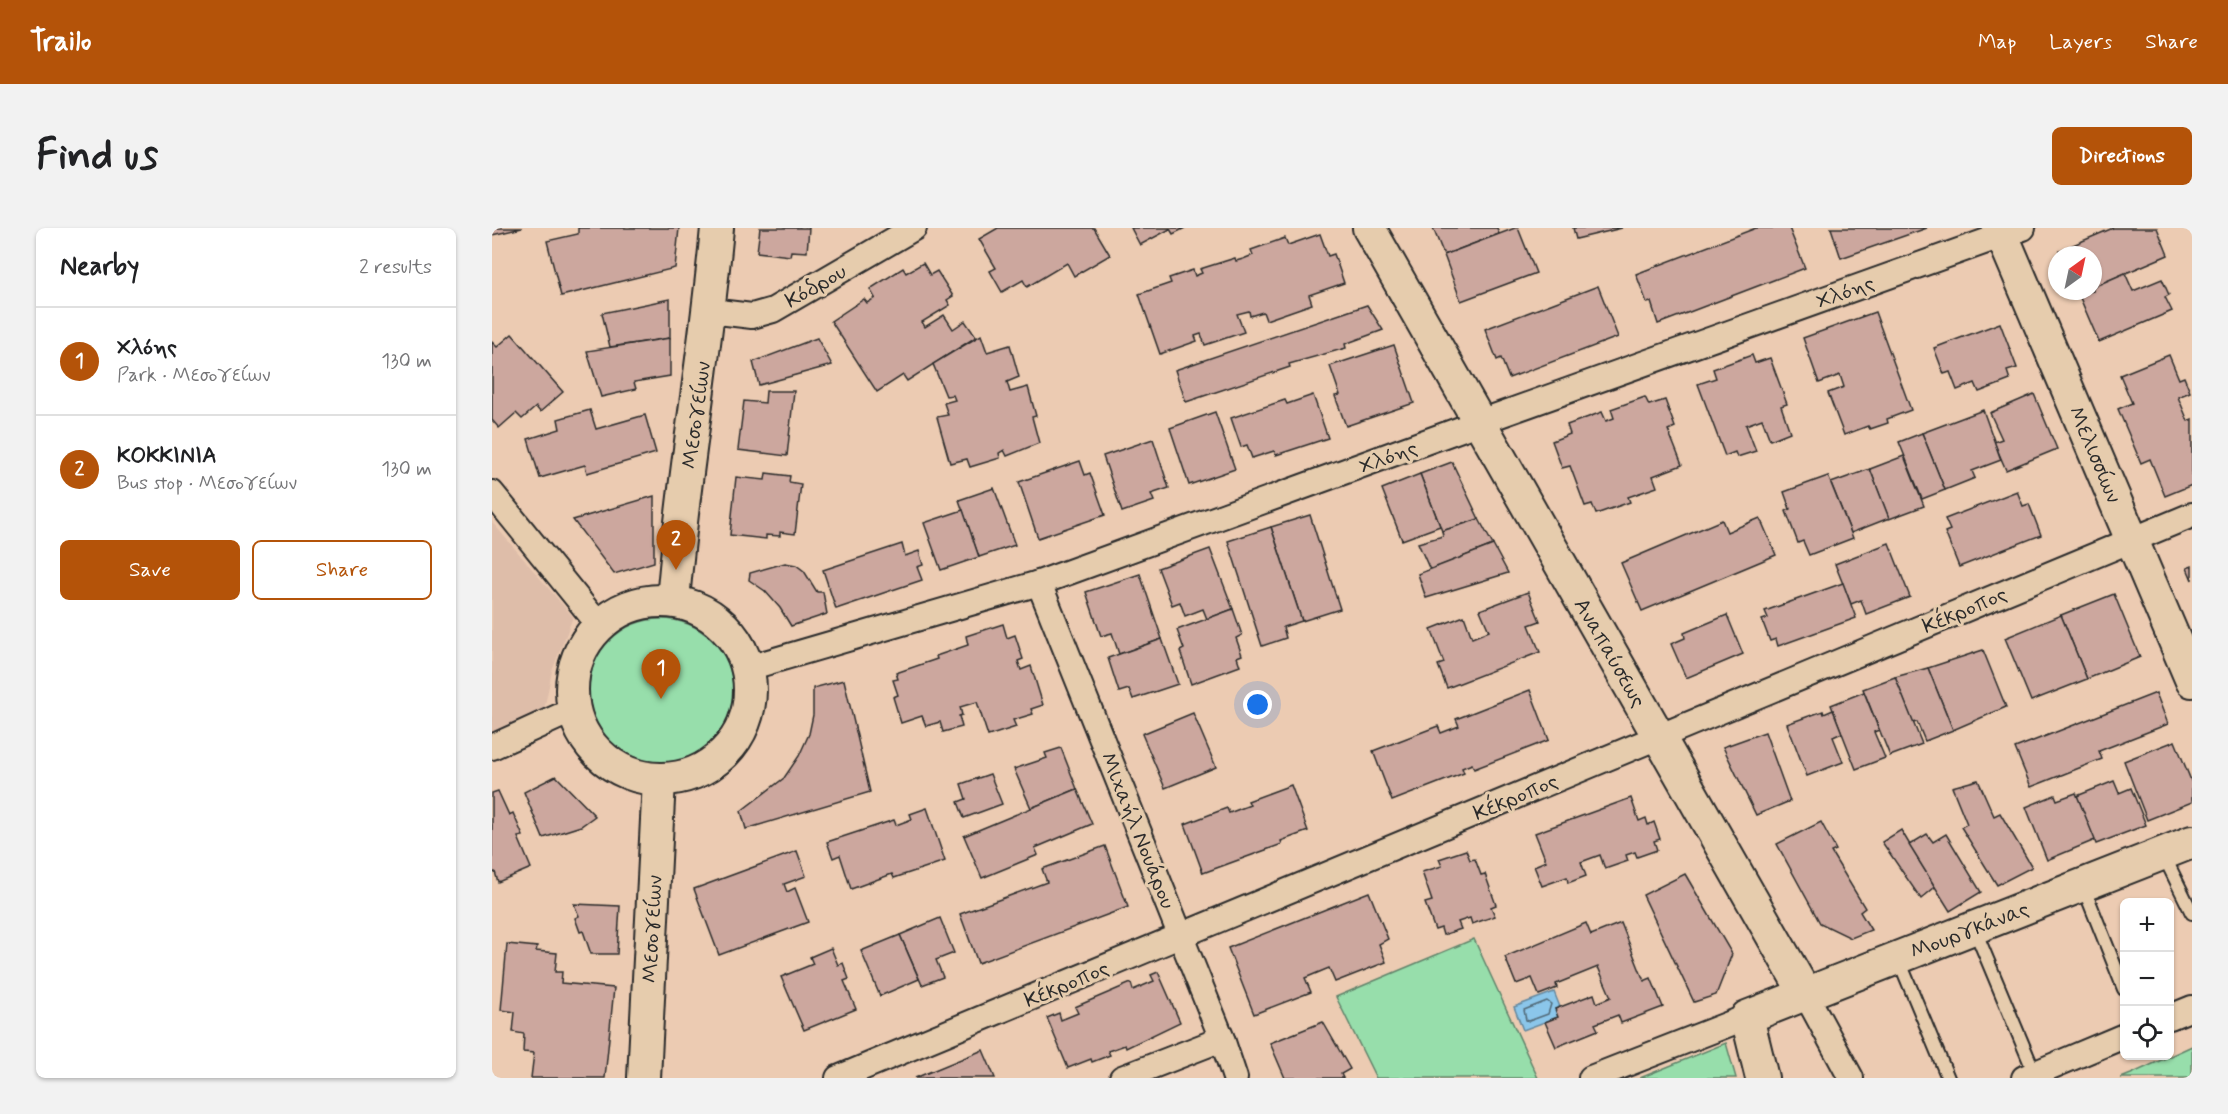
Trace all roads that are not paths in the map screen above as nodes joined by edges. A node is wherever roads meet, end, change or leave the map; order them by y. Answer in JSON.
{"nodes":[{"id":1,"x":717,"y":228,"type":"edge"},
{"id":2,"x":914,"y":228,"type":"edge"},
{"id":3,"x":1369,"y":228,"type":"edge"},
{"id":4,"x":2008,"y":230,"type":"edge"},
{"id":5,"x":710,"y":311,"type":"junction"},
{"id":6,"x":1480,"y":422,"type":"junction"},
{"id":7,"x":492,"y":493,"type":"edge"},
{"id":8,"x":2192,"y":514,"type":"edge"},
{"id":9,"x":2133,"y":539,"type":"junction"},
{"id":10,"x":1039,"y":583,"type":"junction"},
{"id":11,"x":673,"y":601,"type":"junction"},
{"id":12,"x":599,"y":625,"type":"junction"},
{"id":13,"x":748,"y":668,"type":"junction"},
{"id":14,"x":2192,"y":681,"type":"edge"},
{"id":15,"x":573,"y":711,"type":"junction"},
{"id":16,"x":1659,"y":736,"type":"junction"},
{"id":17,"x":492,"y":747,"type":"edge"},
{"id":18,"x":659,"y":780,"type":"junction"},
{"id":19,"x":2192,"y":842,"type":"edge"},
{"id":20,"x":2163,"y":853,"type":"junction"},
{"id":21,"x":2082,"y":885,"type":"junction"},
{"id":22,"x":2192,"y":913,"type":"edge"},
{"id":23,"x":1973,"y":927,"type":"junction"},
{"id":24,"x":1181,"y":935,"type":"junction"},
{"id":25,"x":1897,"y":957,"type":"junction"},
{"id":26,"x":2120,"y":979,"type":"edge"},
{"id":27,"x":1805,"y":993,"type":"junction"},
{"id":28,"x":2192,"y":1008,"type":"edge"},
{"id":29,"x":2174,"y":1015,"type":"edge"},
{"id":30,"x":1747,"y":1017,"type":"junction"},
{"id":31,"x":2120,"y":1038,"type":"edge"},
{"id":32,"x":1222,"y":1039,"type":"junction"},
{"id":33,"x":2030,"y":1076,"type":"edge"},
{"id":34,"x":1597,"y":1077,"type":"edge"},
{"id":35,"x":644,"y":1078,"type":"edge"},
{"id":36,"x":838,"y":1078,"type":"edge"},
{"id":37,"x":1122,"y":1078,"type":"edge"},
{"id":38,"x":1235,"y":1078,"type":"edge"},
{"id":39,"x":1762,"y":1078,"type":"edge"},
{"id":40,"x":1851,"y":1078,"type":"edge"},
{"id":41,"x":1948,"y":1078,"type":"edge"}],
"edges":[{"from":1,"to":5,"type":"street","name":"Μεσογείων"},
{"from":2,"to":5,"type":"street","name":"Κόδρου"},
{"from":3,"to":6,"type":"street","name":"Αναπαύσεως"},
{"from":4,"to":6,"type":"street","name":"Χλόης"},
{"from":4,"to":9,"type":"street","name":"Μελισσίων"},
{"from":5,"to":11,"type":"street","name":"Μεσογείων"},
{"from":6,"to":10,"type":"street","name":"Χλόης"},
{"from":6,"to":16,"type":"street","name":"Αναπαύσεως"},
{"from":7,"to":12,"type":"street"},
{"from":8,"to":9,"type":"street","name":"Κέκροπος"},
{"from":9,"to":14,"type":"street","name":"Μελισσίων"},
{"from":9,"to":16,"type":"street","name":"Κέκροπος"},
{"from":10,"to":13,"type":"street","name":"Χλόης"},
{"from":10,"to":24,"type":"street","name":"Μιχαήλ Νουάρου"},
{"from":11,"to":12,"type":"street"},
{"from":11,"to":13,"type":"street"},
{"from":12,"to":15,"type":"street"},
{"from":13,"to":18,"type":"street"},
{"from":15,"to":17,"type":"street"},
{"from":15,"to":18,"type":"street"},
{"from":16,"to":24,"type":"street","name":"Κέκροπος"},
{"from":16,"to":27,"type":"street","name":"Αναπαύσεως"},
{"from":18,"to":35,"type":"street","name":"Μεσογείων"},
{"from":19,"to":20,"type":"street","name":"Μουργκάνας"},
{"from":20,"to":21,"type":"street","name":"Μουργκάνας"},
{"from":20,"to":22,"type":"lane"},
{"from":21,"to":23,"type":"street","name":"Μουργκάνας"},
{"from":21,"to":26,"type":"lane"},
{"from":23,"to":25,"type":"street","name":"Μουργκάνας"},
{"from":23,"to":33,"type":"lane"},
{"from":24,"to":32,"type":"street","name":"Μιχαήλ Νουάρου"},
{"from":24,"to":36,"type":"street","name":"Κέκροπος"},
{"from":25,"to":27,"type":"street","name":"Μουργκάνας"},
{"from":25,"to":41,"type":"lane"},
{"from":27,"to":30,"type":"street","name":"Μουργκάνας"},
{"from":27,"to":40,"type":"street","name":"Αναπαύσεως"},
{"from":28,"to":29,"type":"street"},
{"from":30,"to":34,"type":"street"},
{"from":30,"to":39,"type":"street"},
{"from":31,"to":33,"type":"street"},
{"from":32,"to":37,"type":"street"},
{"from":32,"to":38,"type":"street","name":"Μιχαήλ Νουάρου"}]}
